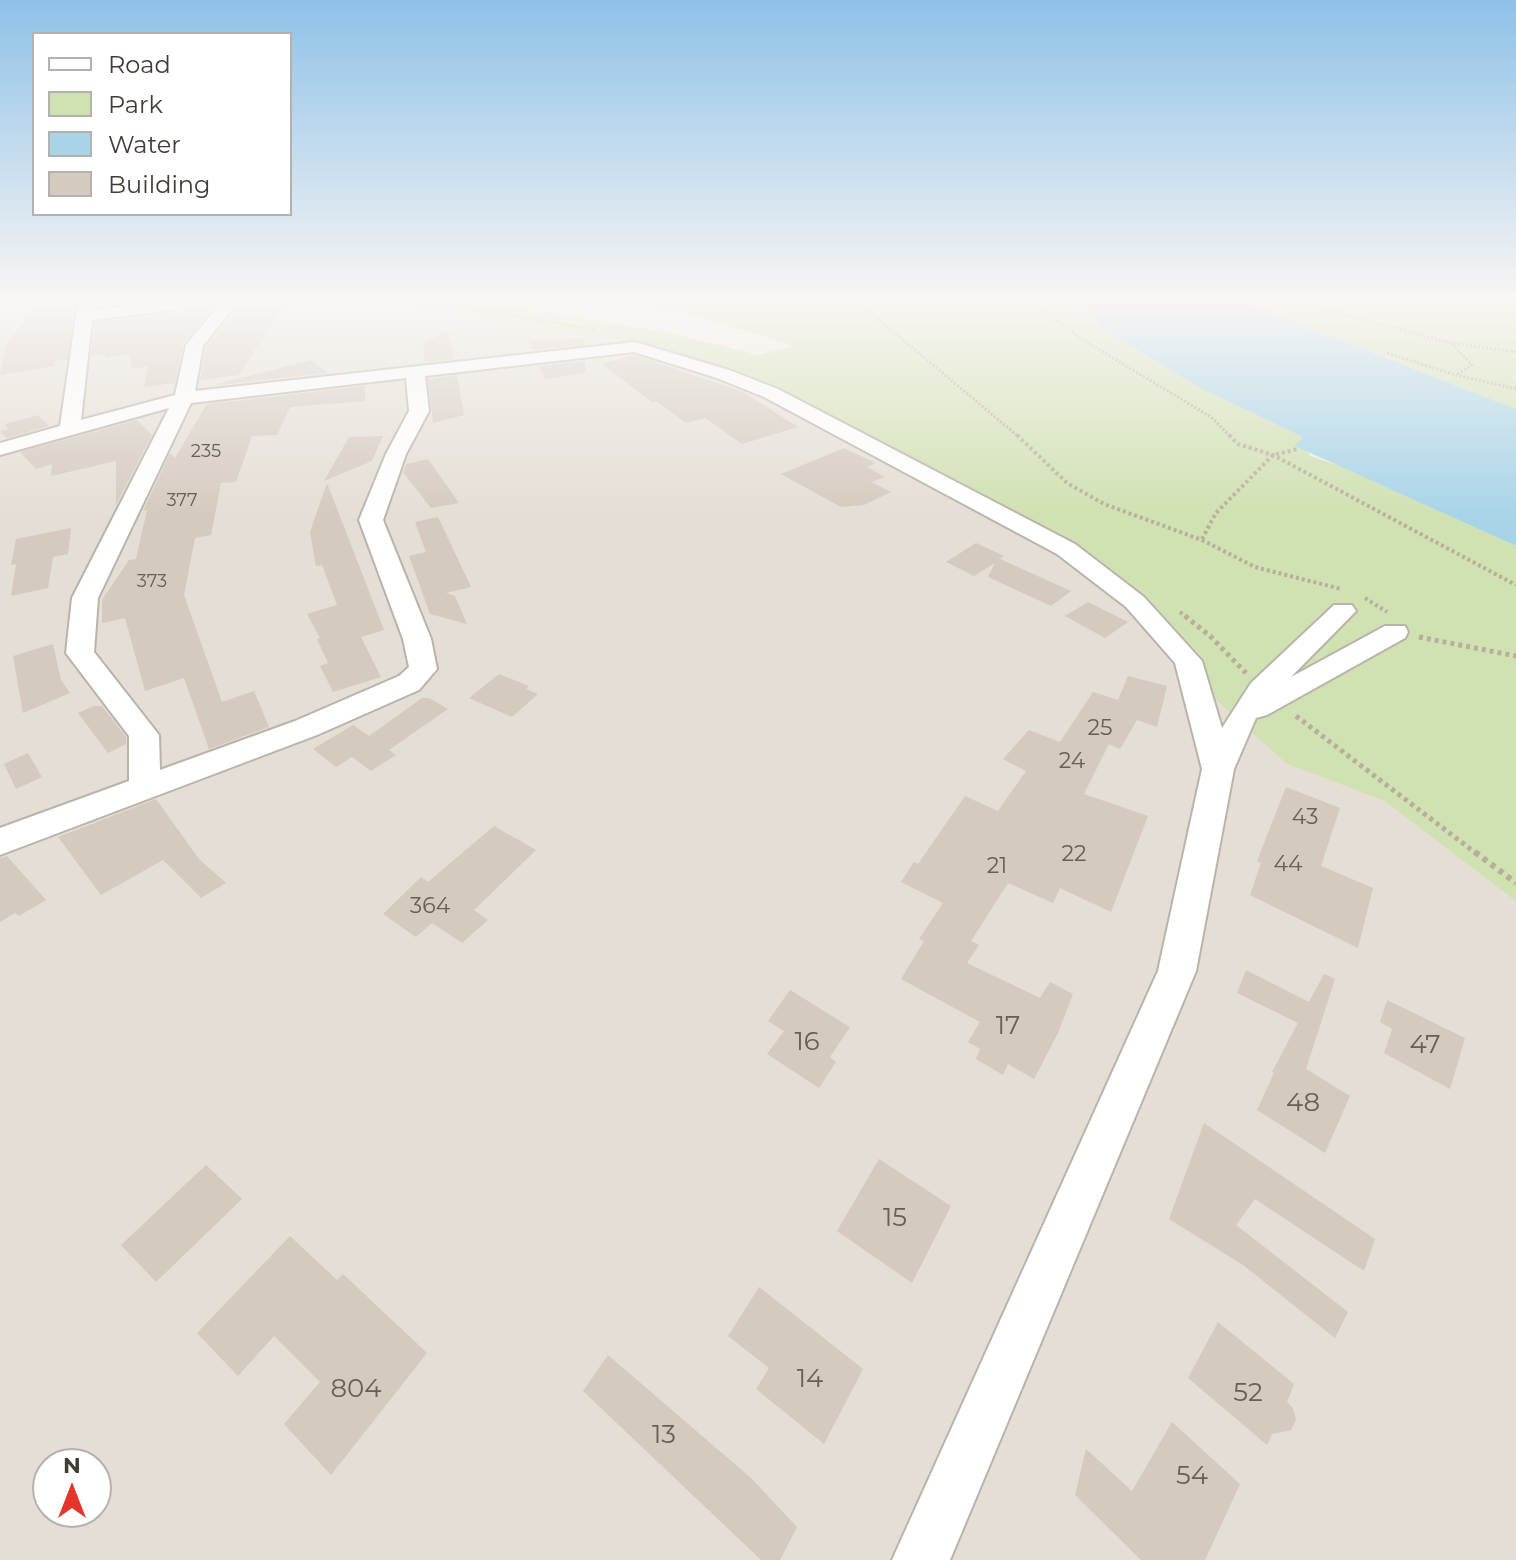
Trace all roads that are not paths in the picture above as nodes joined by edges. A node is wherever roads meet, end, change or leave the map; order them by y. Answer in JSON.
{"nodes":[{"id":1,"x":78,"y":371,"type":"edge"},
{"id":2,"x":190,"y":371,"type":"edge"},
{"id":3,"x":426,"y":371,"type":"edge"},
{"id":4,"x":713,"y":371,"type":"edge"},
{"id":5,"x":415,"y":372,"type":"junction"},
{"id":6,"x":184,"y":398,"type":"junction"},
{"id":7,"x":70,"y":428,"type":"junction"},
{"id":8,"x":0,"y":449,"type":"edge"},
{"id":9,"x":1349,"y":599,"type":"road end"},
{"id":10,"x":1395,"y":632,"type":"road end"},
{"id":11,"x":1243,"y":714,"type":"junction"},
{"id":12,"x":1218,"y":769,"type":"junction"},
{"id":13,"x":145,"y":787,"type":"junction"},
{"id":14,"x":0,"y":842,"type":"edge"},
{"id":15,"x":921,"y":1560,"type":"edge"}],
"edges":[{"from":1,"to":7,"type":"street"},
{"from":2,"to":6,"type":"street"},
{"from":3,"to":5,"type":"street"},
{"from":4,"to":12,"type":"street"},
{"from":5,"to":6,"type":"street"},
{"from":5,"to":13,"type":"street"},
{"from":6,"to":7,"type":"street"},
{"from":6,"to":13,"type":"street"},
{"from":7,"to":8,"type":"street"},
{"from":9,"to":11,"type":"street"},
{"from":10,"to":11,"type":"street"},
{"from":11,"to":12,"type":"street"},
{"from":12,"to":15,"type":"street"},
{"from":13,"to":14,"type":"street"}]}
